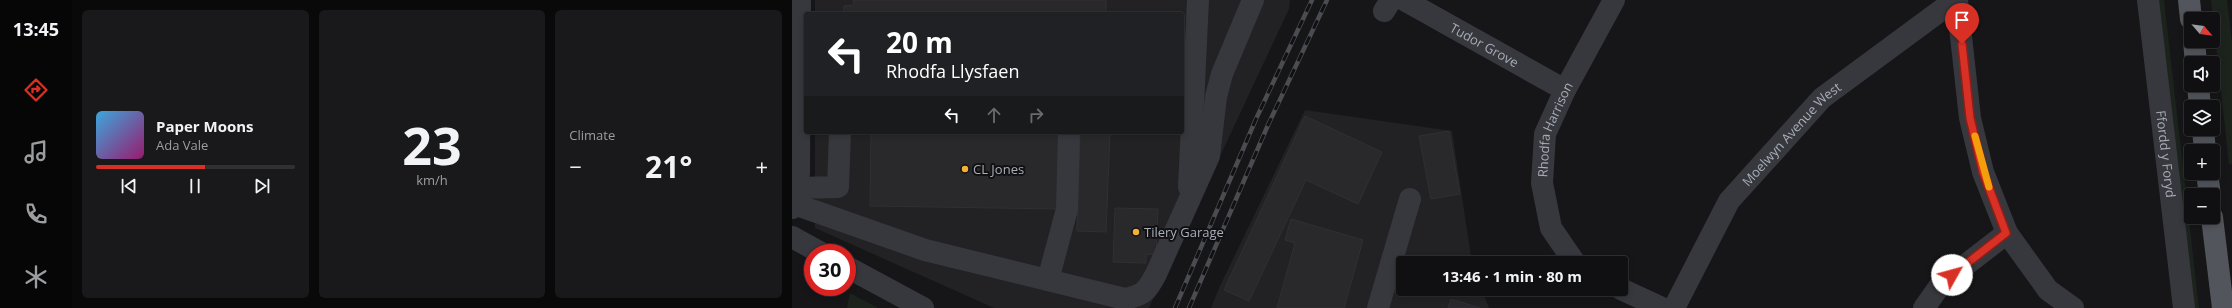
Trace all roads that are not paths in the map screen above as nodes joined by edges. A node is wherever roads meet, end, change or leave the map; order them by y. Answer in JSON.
{"nodes":[{"id":1,"x":800,"y":0,"type":"edge"},
{"id":2,"x":1198,"y":0,"type":"edge"},
{"id":3,"x":1253,"y":0,"type":"edge"},
{"id":4,"x":1404,"y":0,"type":"edge"},
{"id":5,"x":1614,"y":0,"type":"edge"},
{"id":6,"x":1956,"y":0,"type":"edge"},
{"id":7,"x":2148,"y":0,"type":"edge"},
{"id":8,"x":2189,"y":0,"type":"edge"},
{"id":9,"x":2190,"y":12,"type":"edge"},
{"id":10,"x":1565,"y":90,"type":"junction"},
{"id":11,"x":840,"y":134,"type":"edge"},
{"id":12,"x":1069,"y":134,"type":"edge"},
{"id":13,"x":1189,"y":199,"type":"junction"},
{"id":14,"x":1410,"y":199,"type":"dead end"},
{"id":15,"x":794,"y":200,"type":"edge"},
{"id":16,"x":2213,"y":224,"type":"edge"},
{"id":17,"x":2006,"y":233,"type":"junction"},
{"id":18,"x":792,"y":237,"type":"edge"},
{"id":19,"x":805,"y":244,"type":"edge"},
{"id":20,"x":1570,"y":256,"type":"edge"},
{"id":21,"x":856,"y":272,"type":"edge"},
{"id":22,"x":1048,"y":280,"type":"junction"},
{"id":23,"x":1628,"y":292,"type":"edge"},
{"id":24,"x":923,"y":308,"type":"edge"},
{"id":25,"x":1378,"y":308,"type":"edge"},
{"id":26,"x":1662,"y":308,"type":"edge"},
{"id":27,"x":1674,"y":308,"type":"edge"},
{"id":28,"x":1924,"y":308,"type":"edge"},
{"id":29,"x":2073,"y":308,"type":"edge"},
{"id":30,"x":2184,"y":308,"type":"edge"},
{"id":31,"x":2223,"y":308,"type":"edge"}],
"edges":[{"from":1,"to":15,"type":"street"},
{"from":2,"to":13,"type":"street"},
{"from":3,"to":13,"type":"street"},
{"from":4,"to":10,"type":"street","name":"Tudor Grove"},
{"from":5,"to":10,"type":"street","name":"Rhodfa Harrison"},
{"from":6,"to":17,"type":"street"},
{"from":6,"to":27,"type":"street","name":"Moelwyn Avenue West"},
{"from":7,"to":30,"type":"street","name":"Ffordd y Foryd"},
{"from":8,"to":9,"type":"main road"},
{"from":10,"to":20,"type":"street","name":"Rhodfa Harrison"},
{"from":11,"to":15,"type":"street"},
{"from":12,"to":22,"type":"street"},
{"from":13,"to":22,"type":"street"},
{"from":14,"to":25,"type":"street"},
{"from":15,"to":22,"type":"street"},
{"from":16,"to":31,"type":"main road"},
{"from":17,"to":28,"type":"street"},
{"from":17,"to":29,"type":"street"},
{"from":18,"to":19,"type":"street"},
{"from":21,"to":24,"type":"street"},
{"from":23,"to":26,"type":"street"}]}
